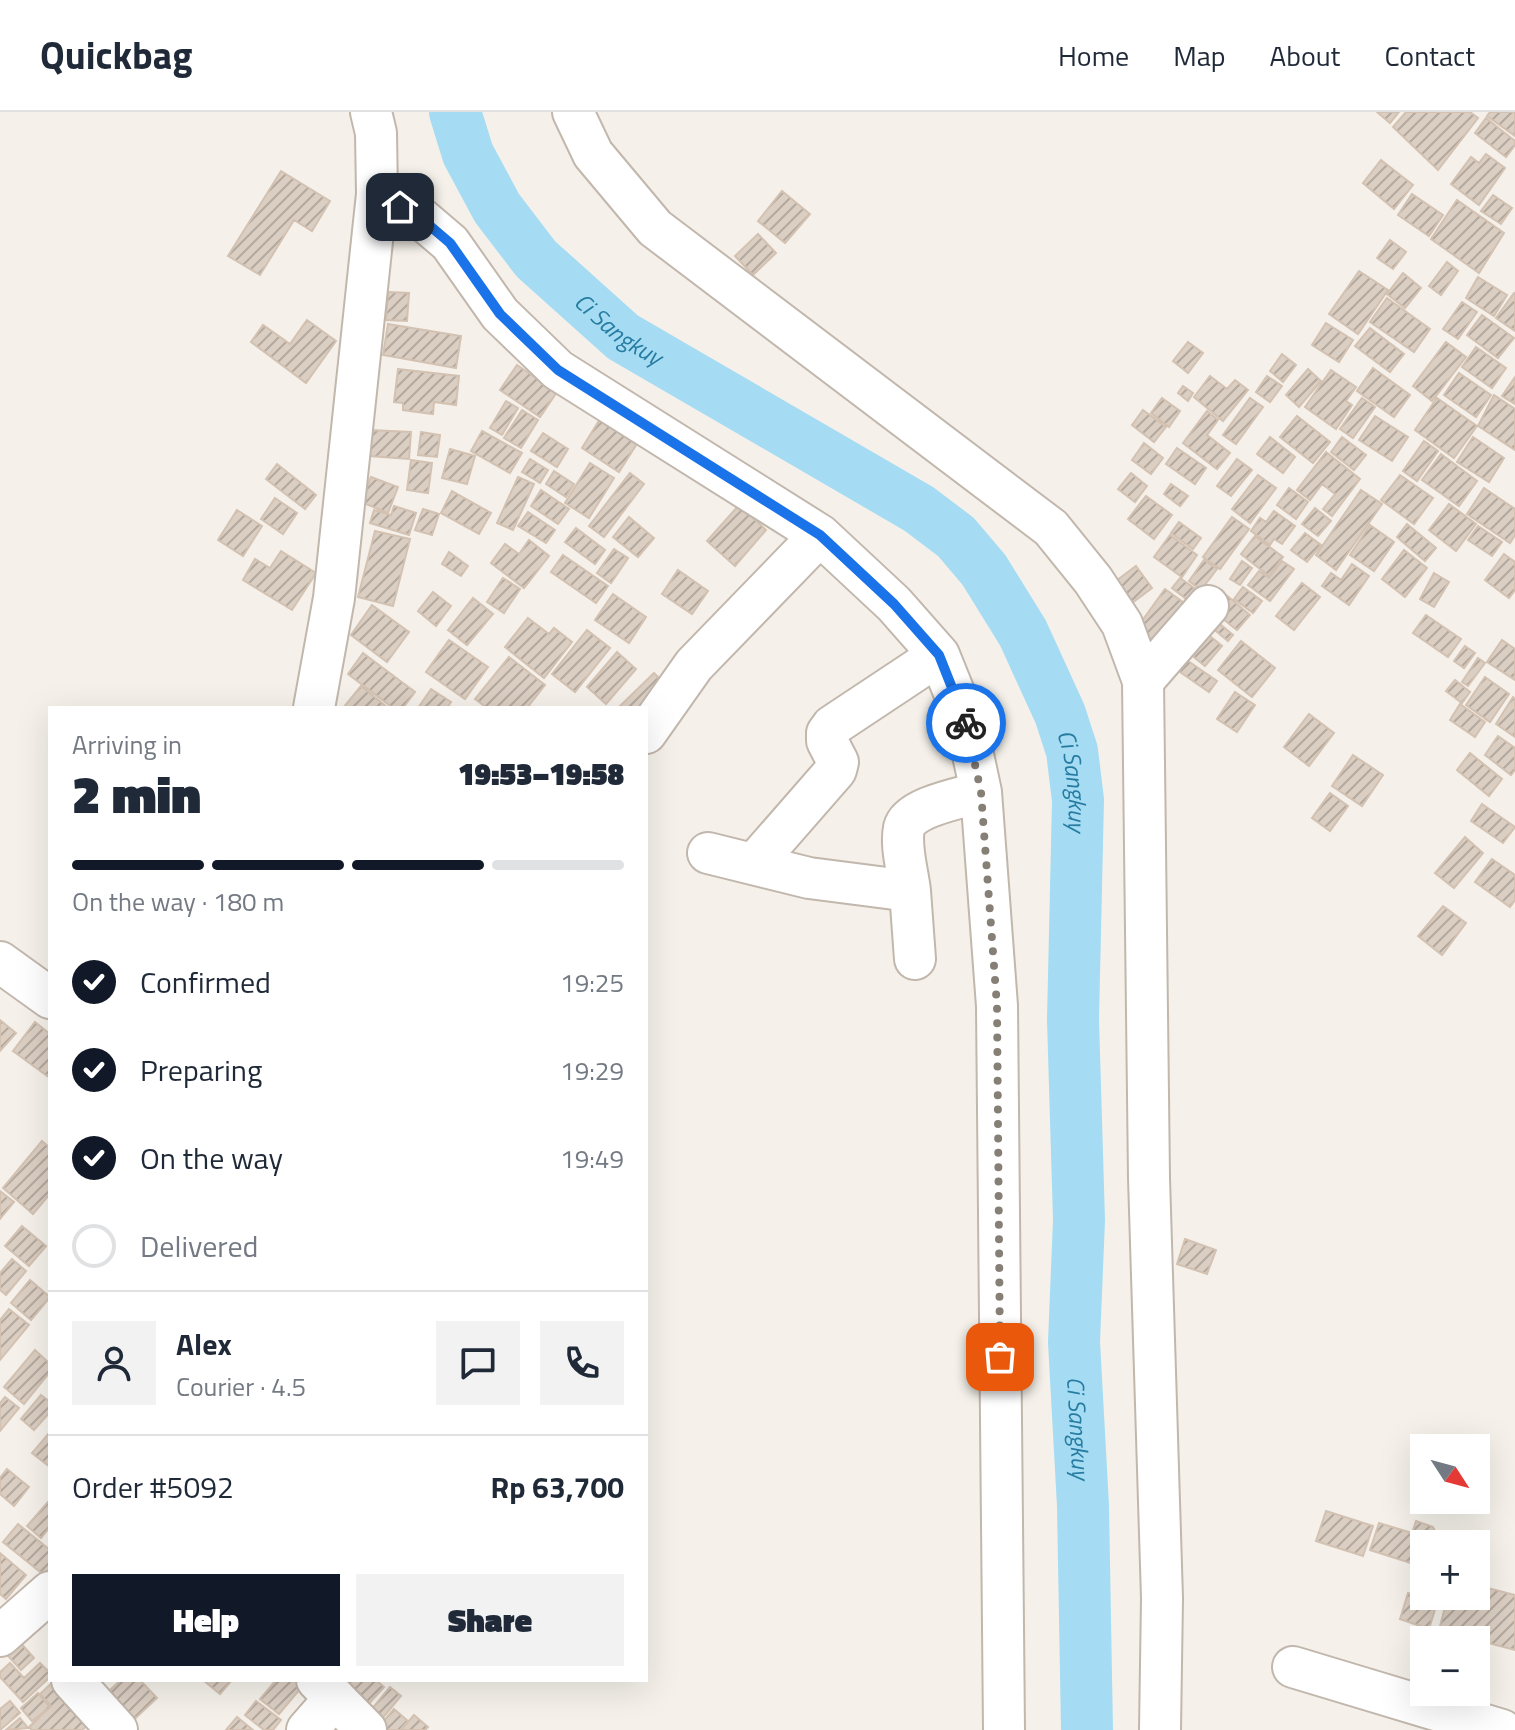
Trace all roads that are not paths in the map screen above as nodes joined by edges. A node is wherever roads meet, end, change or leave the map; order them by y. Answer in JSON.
{"nodes":[{"id":1,"x":371,"y":112,"type":"edge"},
{"id":2,"x":573,"y":112,"type":"edge"},
{"id":3,"x":377,"y":194,"type":"junction"},
{"id":4,"x":820,"y":535,"type":"junction"},
{"id":5,"x":1208,"y":606,"type":"dead end"},
{"id":6,"x":939,"y":655,"type":"junction"},
{"id":7,"x":1143,"y":681,"type":"junction"},
{"id":8,"x":314,"y":706,"type":"edge"},
{"id":9,"x":648,"y":730,"type":"edge"},
{"id":10,"x":981,"y":792,"type":"junction"},
{"id":11,"x":708,"y":853,"type":"dead end"},
{"id":12,"x":754,"y":864,"type":"junction"},
{"id":13,"x":910,"y":891,"type":"junction"},
{"id":14,"x":915,"y":959,"type":"dead end"},
{"id":15,"x":0,"y":962,"type":"edge"},
{"id":16,"x":48,"y":997,"type":"edge"},
{"id":17,"x":48,"y":1594,"type":"edge"},
{"id":18,"x":0,"y":1636,"type":"edge"},
{"id":19,"x":1293,"y":1667,"type":"dead end"},
{"id":20,"x":74,"y":1682,"type":"edge"},
{"id":21,"x":326,"y":1689,"type":"edge"},
{"id":22,"x":117,"y":1730,"type":"edge"},
{"id":23,"x":307,"y":1730,"type":"edge"},
{"id":24,"x":366,"y":1730,"type":"edge"},
{"id":25,"x":1004,"y":1730,"type":"edge"},
{"id":26,"x":1160,"y":1730,"type":"edge"},
{"id":27,"x":1502,"y":1730,"type":"edge"}],
"edges":[{"from":1,"to":3,"type":"street"},
{"from":2,"to":7,"type":"street"},
{"from":3,"to":4,"type":"street"},
{"from":3,"to":8,"type":"street"},
{"from":4,"to":6,"type":"street"},
{"from":4,"to":9,"type":"street"},
{"from":5,"to":7,"type":"street"},
{"from":6,"to":10,"type":"street"},
{"from":6,"to":12,"type":"street"},
{"from":7,"to":26,"type":"street"},
{"from":10,"to":13,"type":"street"},
{"from":10,"to":25,"type":"street"},
{"from":11,"to":12,"type":"street"},
{"from":12,"to":13,"type":"street"},
{"from":13,"to":14,"type":"street"},
{"from":15,"to":16,"type":"street"},
{"from":17,"to":18,"type":"street"},
{"from":19,"to":27,"type":"street"},
{"from":20,"to":22,"type":"street"},
{"from":21,"to":23,"type":"street"},
{"from":21,"to":24,"type":"street"}]}
